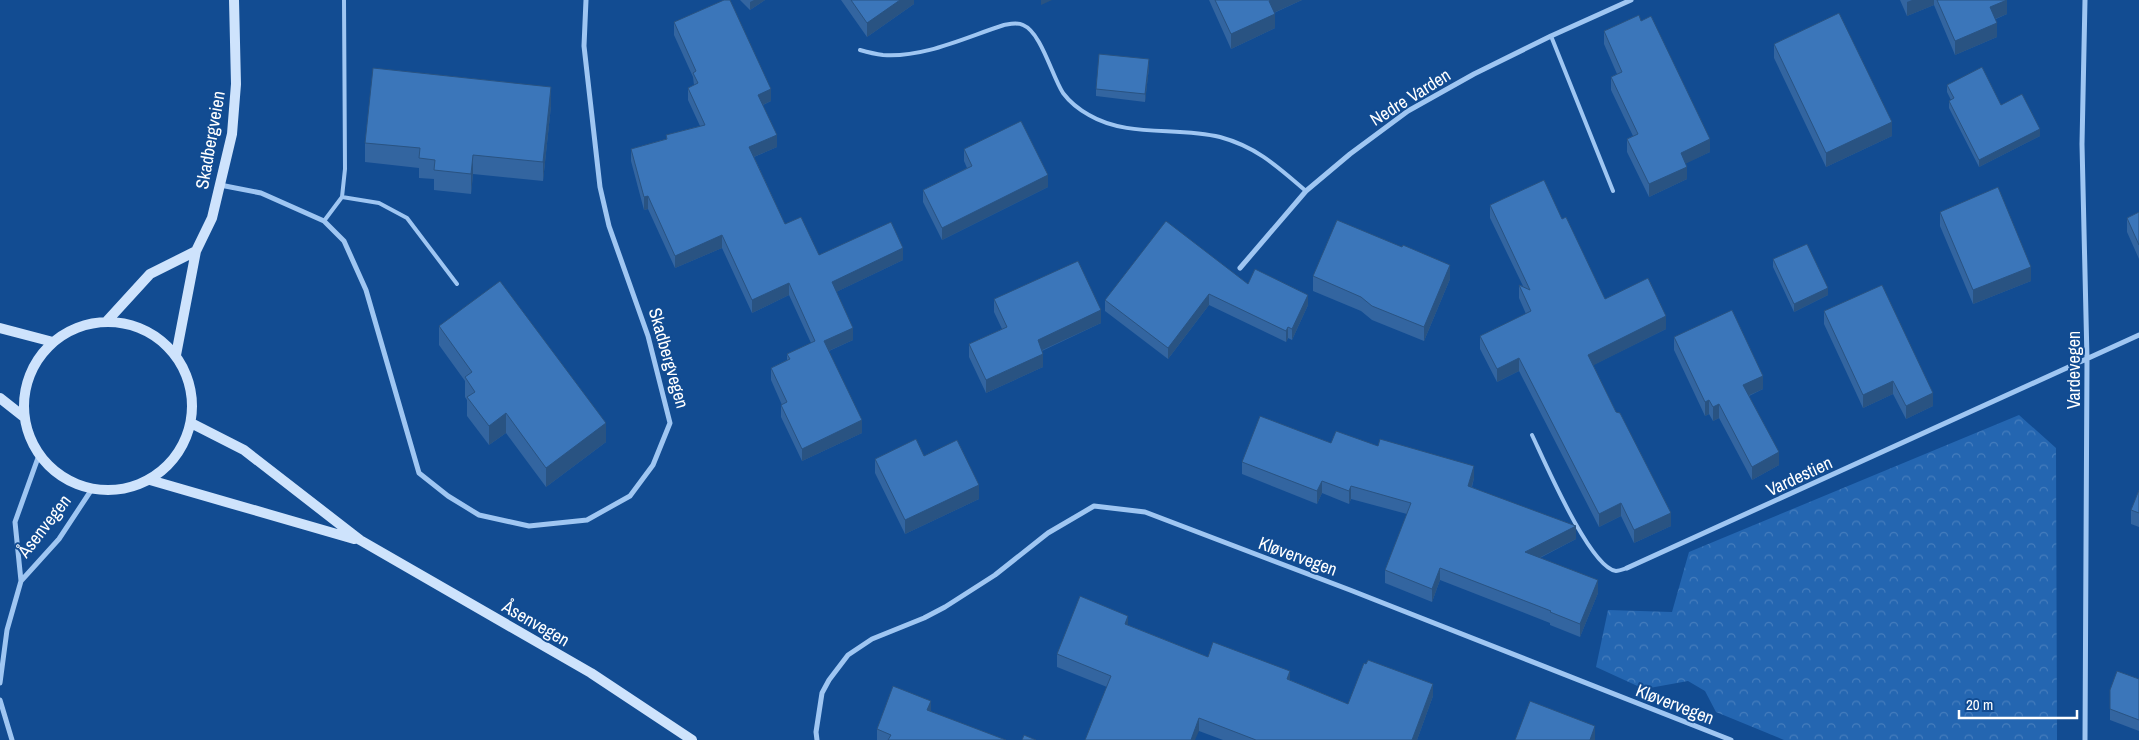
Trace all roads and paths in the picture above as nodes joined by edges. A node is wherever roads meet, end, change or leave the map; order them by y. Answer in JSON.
{"nodes":[{"id":1,"x":234,"y":0,"type":"edge"},
{"id":2,"x":344,"y":0,"type":"edge"},
{"id":3,"x":586,"y":0,"type":"edge"},
{"id":4,"x":1631,"y":0,"type":"edge"},
{"id":5,"x":2085,"y":0,"type":"edge"},
{"id":6,"x":1551,"y":36,"type":"junction"},
{"id":7,"x":860,"y":50,"type":"dead end"},
{"id":8,"x":220,"y":185,"type":"junction"},
{"id":9,"x":1306,"y":191,"type":"junction"},
{"id":10,"x":1613,"y":191,"type":"dead end"},
{"id":11,"x":342,"y":197,"type":"junction"},
{"id":12,"x":324,"y":222,"type":"junction"},
{"id":13,"x":196,"y":251,"type":"junction"},
{"id":14,"x":1240,"y":268,"type":"dead end"},
{"id":15,"x":457,"y":284,"type":"dead end"},
{"id":16,"x":108,"y":321,"type":"junction"},
{"id":17,"x":0,"y":328,"type":"edge"},
{"id":18,"x":2139,"y":335,"type":"edge"},
{"id":19,"x":53,"y":342,"type":"junction"},
{"id":20,"x":176,"y":355,"type":"junction"},
{"id":21,"x":2087,"y":359,"type":"junction"},
{"id":22,"x":0,"y":398,"type":"edge"},
{"id":23,"x":24,"y":417,"type":"junction"},
{"id":24,"x":191,"y":422,"type":"junction"},
{"id":25,"x":1532,"y":435,"type":"dead end"},
{"id":26,"x":39,"y":455,"type":"junction"},
{"id":27,"x":150,"y":480,"type":"junction"},
{"id":28,"x":92,"y":489,"type":"junction"},
{"id":29,"x":360,"y":540,"type":"junction"},
{"id":30,"x":1627,"y":568,"type":"joint"},
{"id":31,"x":21,"y":581,"type":"junction"},
{"id":32,"x":0,"y":683,"type":"edge"},
{"id":33,"x":0,"y":700,"type":"edge"},
{"id":34,"x":12,"y":740,"type":"edge"},
{"id":35,"x":692,"y":740,"type":"edge"},
{"id":36,"x":817,"y":740,"type":"edge"},
{"id":37,"x":1731,"y":740,"type":"edge"},
{"id":38,"x":2085,"y":740,"type":"edge"}],
"edges":[{"from":1,"to":8,"type":"street","name":"Skadbergveien"},
{"from":2,"to":11,"type":"lane"},
{"from":3,"to":12,"type":"street","name":"Skadbergvegen"},
{"from":4,"to":6,"type":"street","name":"Nedre Varden"},
{"from":5,"to":21,"type":"street","name":"Vardevegen"},
{"from":6,"to":9,"type":"street","name":"Nedre Varden"},
{"from":6,"to":10,"type":"lane"},
{"from":7,"to":9,"type":"lane"},
{"from":8,"to":12,"type":"street","name":"Skadbergvegen"},
{"from":8,"to":13,"type":"street","name":"Skadbergveien"},
{"from":9,"to":14,"type":"street","name":"Nedre Varden"},
{"from":11,"to":12,"type":"lane"},
{"from":11,"to":15,"type":"lane"},
{"from":13,"to":16,"type":"street"},
{"from":13,"to":20,"type":"street"},
{"from":16,"to":19,"type":"street","name":"Åsenvegen"},
{"from":16,"to":20,"type":"street","name":"Åsenvegen"},
{"from":17,"to":19,"type":"street"},
{"from":18,"to":21,"type":"street","name":"Vardestien"},
{"from":19,"to":23,"type":"street","name":"Åsenvegen"},
{"from":20,"to":24,"type":"street","name":"Åsenvegen"},
{"from":21,"to":30,"type":"street","name":"Vardestien"},
{"from":21,"to":38,"type":"street","name":"Vardevegen"},
{"from":22,"to":23,"type":"street"},
{"from":23,"to":26,"type":"street","name":"Åsenvegen"},
{"from":24,"to":27,"type":"street","name":"Åsenvegen"},
{"from":24,"to":29,"type":"street","name":"Åsenvegen"},
{"from":25,"to":30,"type":"lane","name":"Vardestien"},
{"from":26,"to":28,"type":"street","name":"Åsenvegen"},
{"from":26,"to":31,"type":"street","name":"Åsenvegen"},
{"from":27,"to":28,"type":"street","name":"Åsenvegen"},
{"from":27,"to":29,"type":"street","name":"Åsenvegen"},
{"from":28,"to":31,"type":"street","name":"Åsenvegen"},
{"from":29,"to":35,"type":"street","name":"Åsenvegen"},
{"from":31,"to":32,"type":"street","name":"Åsenvegen"},
{"from":33,"to":34,"type":"street"},
{"from":36,"to":37,"type":"street","name":"Kløvervegen"}]}
